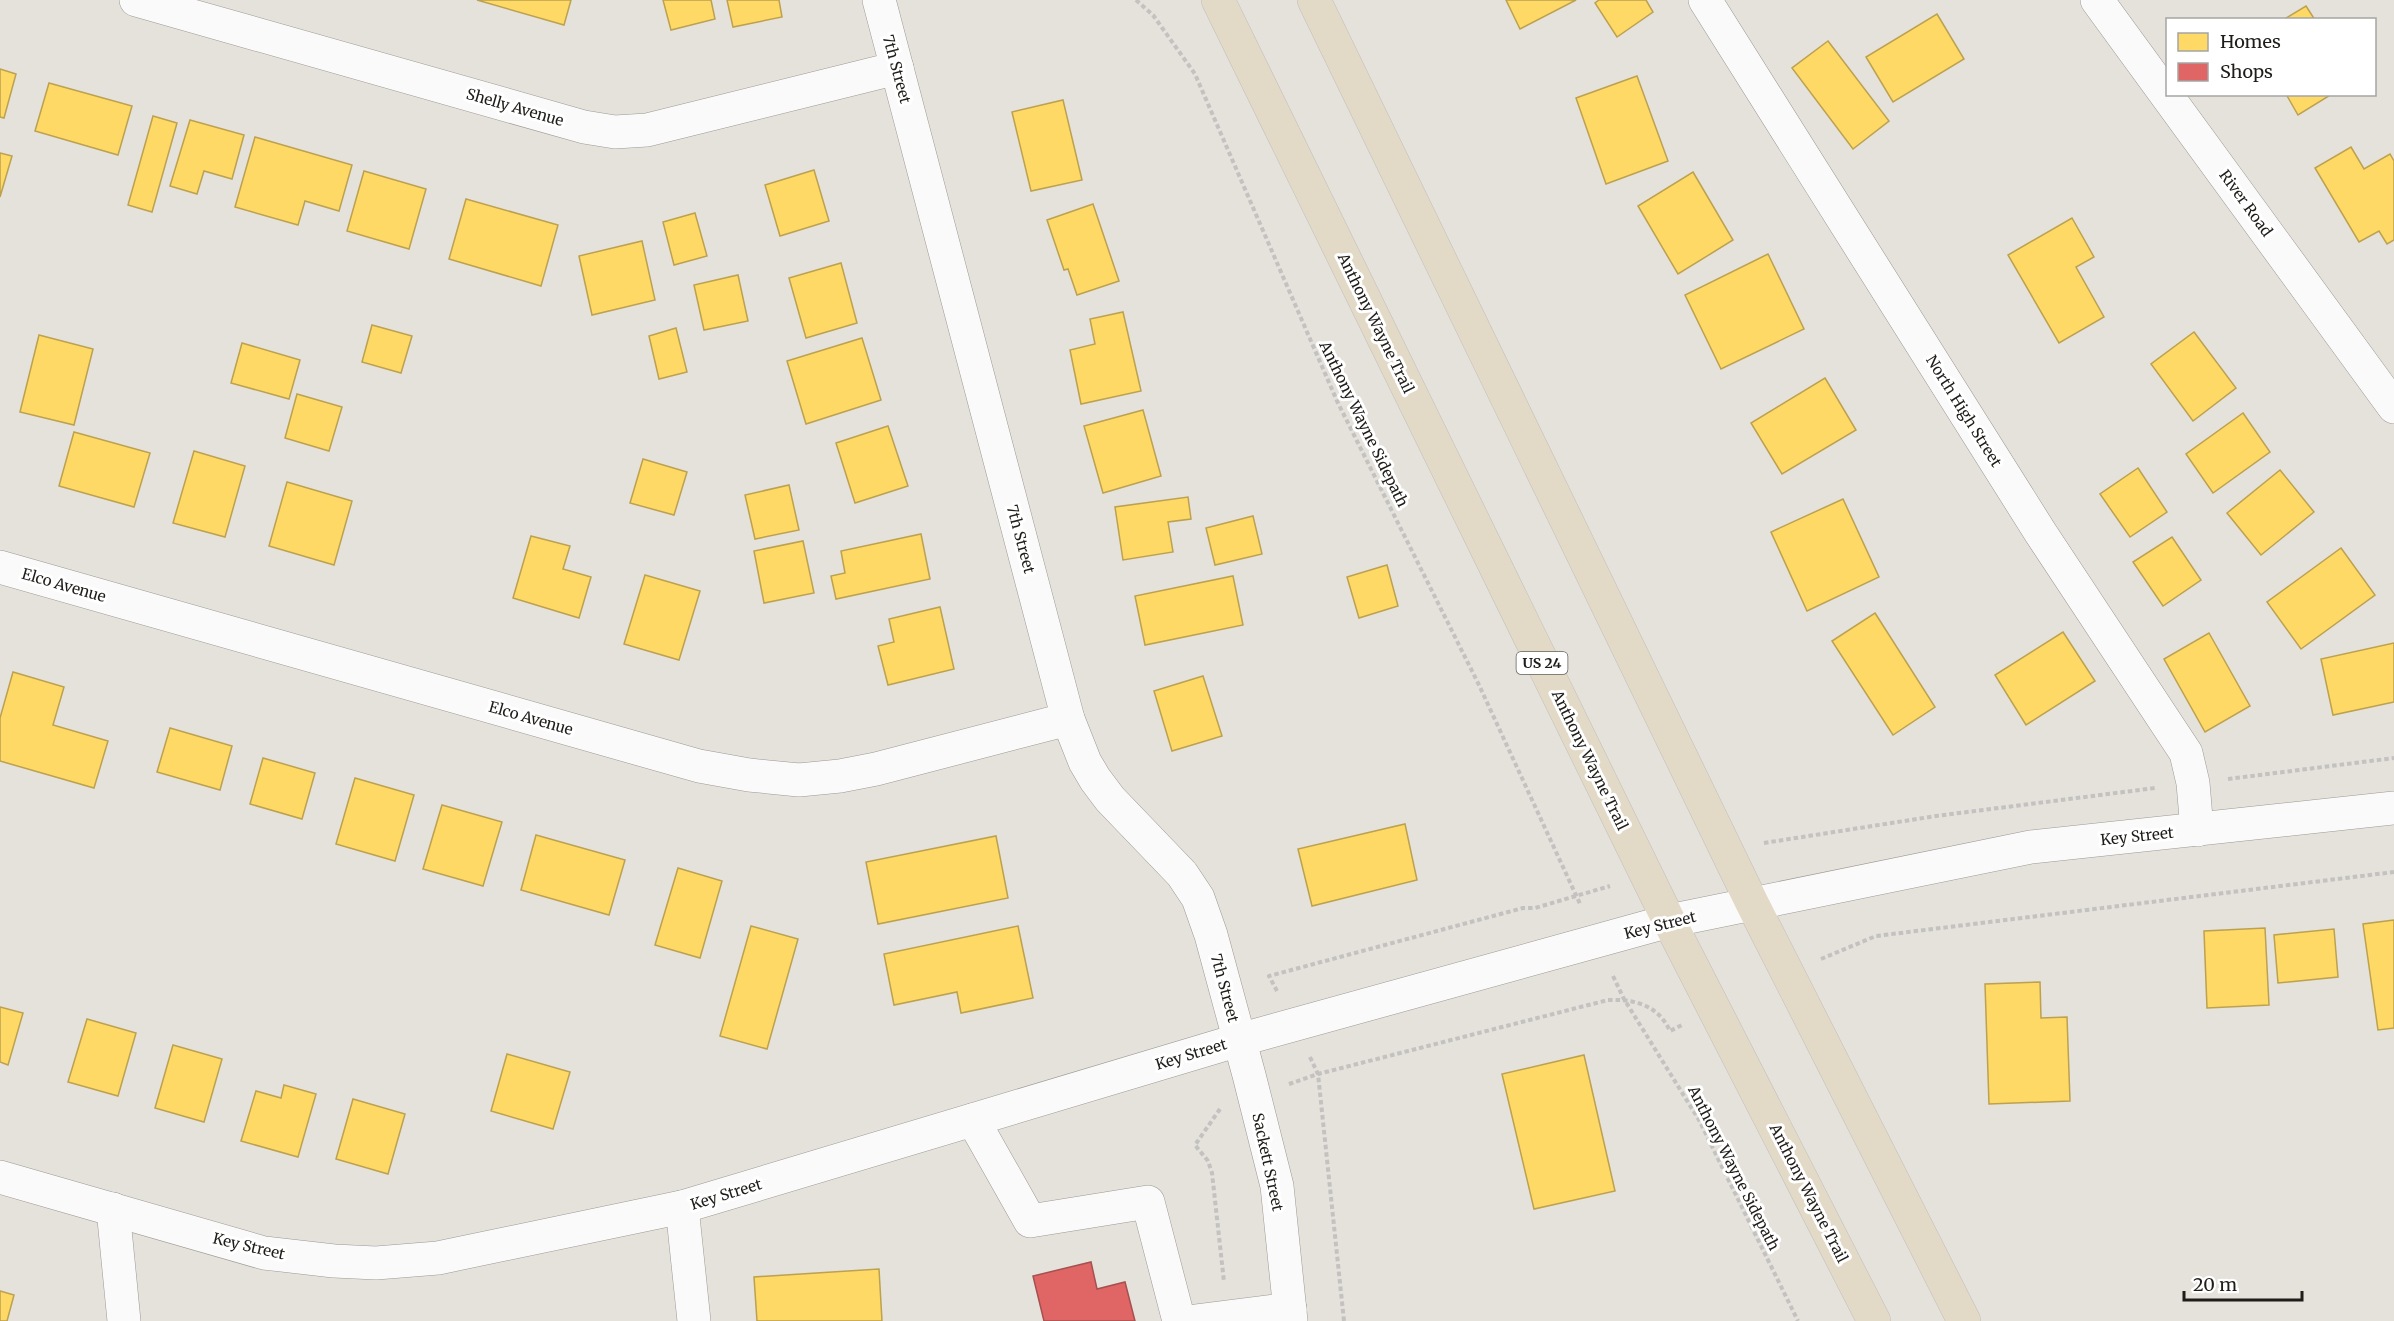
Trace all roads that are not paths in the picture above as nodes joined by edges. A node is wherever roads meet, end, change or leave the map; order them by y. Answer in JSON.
{"nodes":[{"id":1,"x":136,"y":0,"type":"edge"},
{"id":2,"x":879,"y":0,"type":"edge"},
{"id":3,"x":1218,"y":0,"type":"edge"},
{"id":4,"x":1314,"y":0,"type":"edge"},
{"id":5,"x":1705,"y":0,"type":"edge"},
{"id":6,"x":2097,"y":0,"type":"edge"},
{"id":7,"x":897,"y":68,"type":"junction"},
{"id":8,"x":2166,"y":95,"type":"edge"},
{"id":9,"x":2167,"y":96,"type":"edge"},
{"id":10,"x":2394,"y":407,"type":"edge"},
{"id":11,"x":0,"y":567,"type":"edge"},
{"id":12,"x":1068,"y":719,"type":"junction"},
{"id":13,"x":2394,"y":808,"type":"edge"},
{"id":14,"x":2197,"y":830,"type":"junction"},
{"id":15,"x":1752,"y":903,"type":"junction"},
{"id":16,"x":1669,"y":921,"type":"junction"},
{"id":17,"x":1239,"y":1040,"type":"junction"},
{"id":18,"x":973,"y":1119,"type":"junction"},
{"id":19,"x":0,"y":1177,"type":"edge"},
{"id":20,"x":682,"y":1207,"type":"junction"},
{"id":21,"x":113,"y":1209,"type":"junction"},
{"id":22,"x":1290,"y":1315,"type":"edge"},
{"id":23,"x":124,"y":1321,"type":"edge"},
{"id":24,"x":694,"y":1321,"type":"edge"},
{"id":25,"x":1179,"y":1321,"type":"edge"},
{"id":26,"x":1195,"y":1321,"type":"edge"},
{"id":27,"x":1875,"y":1321,"type":"edge"},
{"id":28,"x":1964,"y":1321,"type":"edge"}],
"edges":[{"from":1,"to":7,"type":"street","name":"Shelly Avenue"},
{"from":2,"to":7,"type":"street","name":"7th Street"},
{"from":3,"to":16,"type":"highway","name":"Anthony Wayne Trail","number":"US 24"},
{"from":4,"to":15,"type":"highway"},
{"from":5,"to":14,"type":"street","name":"North High Street"},
{"from":6,"to":8,"type":"street","name":"River Road"},
{"from":7,"to":12,"type":"street","name":"7th Street"},
{"from":9,"to":10,"type":"street","name":"River Road"},
{"from":11,"to":12,"type":"street","name":"Elco Avenue"},
{"from":12,"to":17,"type":"street","name":"7th Street"},
{"from":13,"to":14,"type":"street","name":"Key Street"},
{"from":14,"to":15,"type":"street","name":"Key Street"},
{"from":15,"to":16,"type":"street","name":"Key Street"},
{"from":15,"to":28,"type":"highway"},
{"from":16,"to":17,"type":"street","name":"Key Street"},
{"from":16,"to":27,"type":"highway","name":"Anthony Wayne Trail","number":"US 24"},
{"from":17,"to":18,"type":"street","name":"Key Street"},
{"from":17,"to":22,"type":"street","name":"Sackett Street"},
{"from":18,"to":20,"type":"street","name":"Key Street"},
{"from":18,"to":25,"type":"street"},
{"from":19,"to":21,"type":"street","name":"Key Street"},
{"from":20,"to":21,"type":"street","name":"Key Street"},
{"from":20,"to":24,"type":"street"},
{"from":21,"to":23,"type":"street"},
{"from":22,"to":26,"type":"street"}]}
